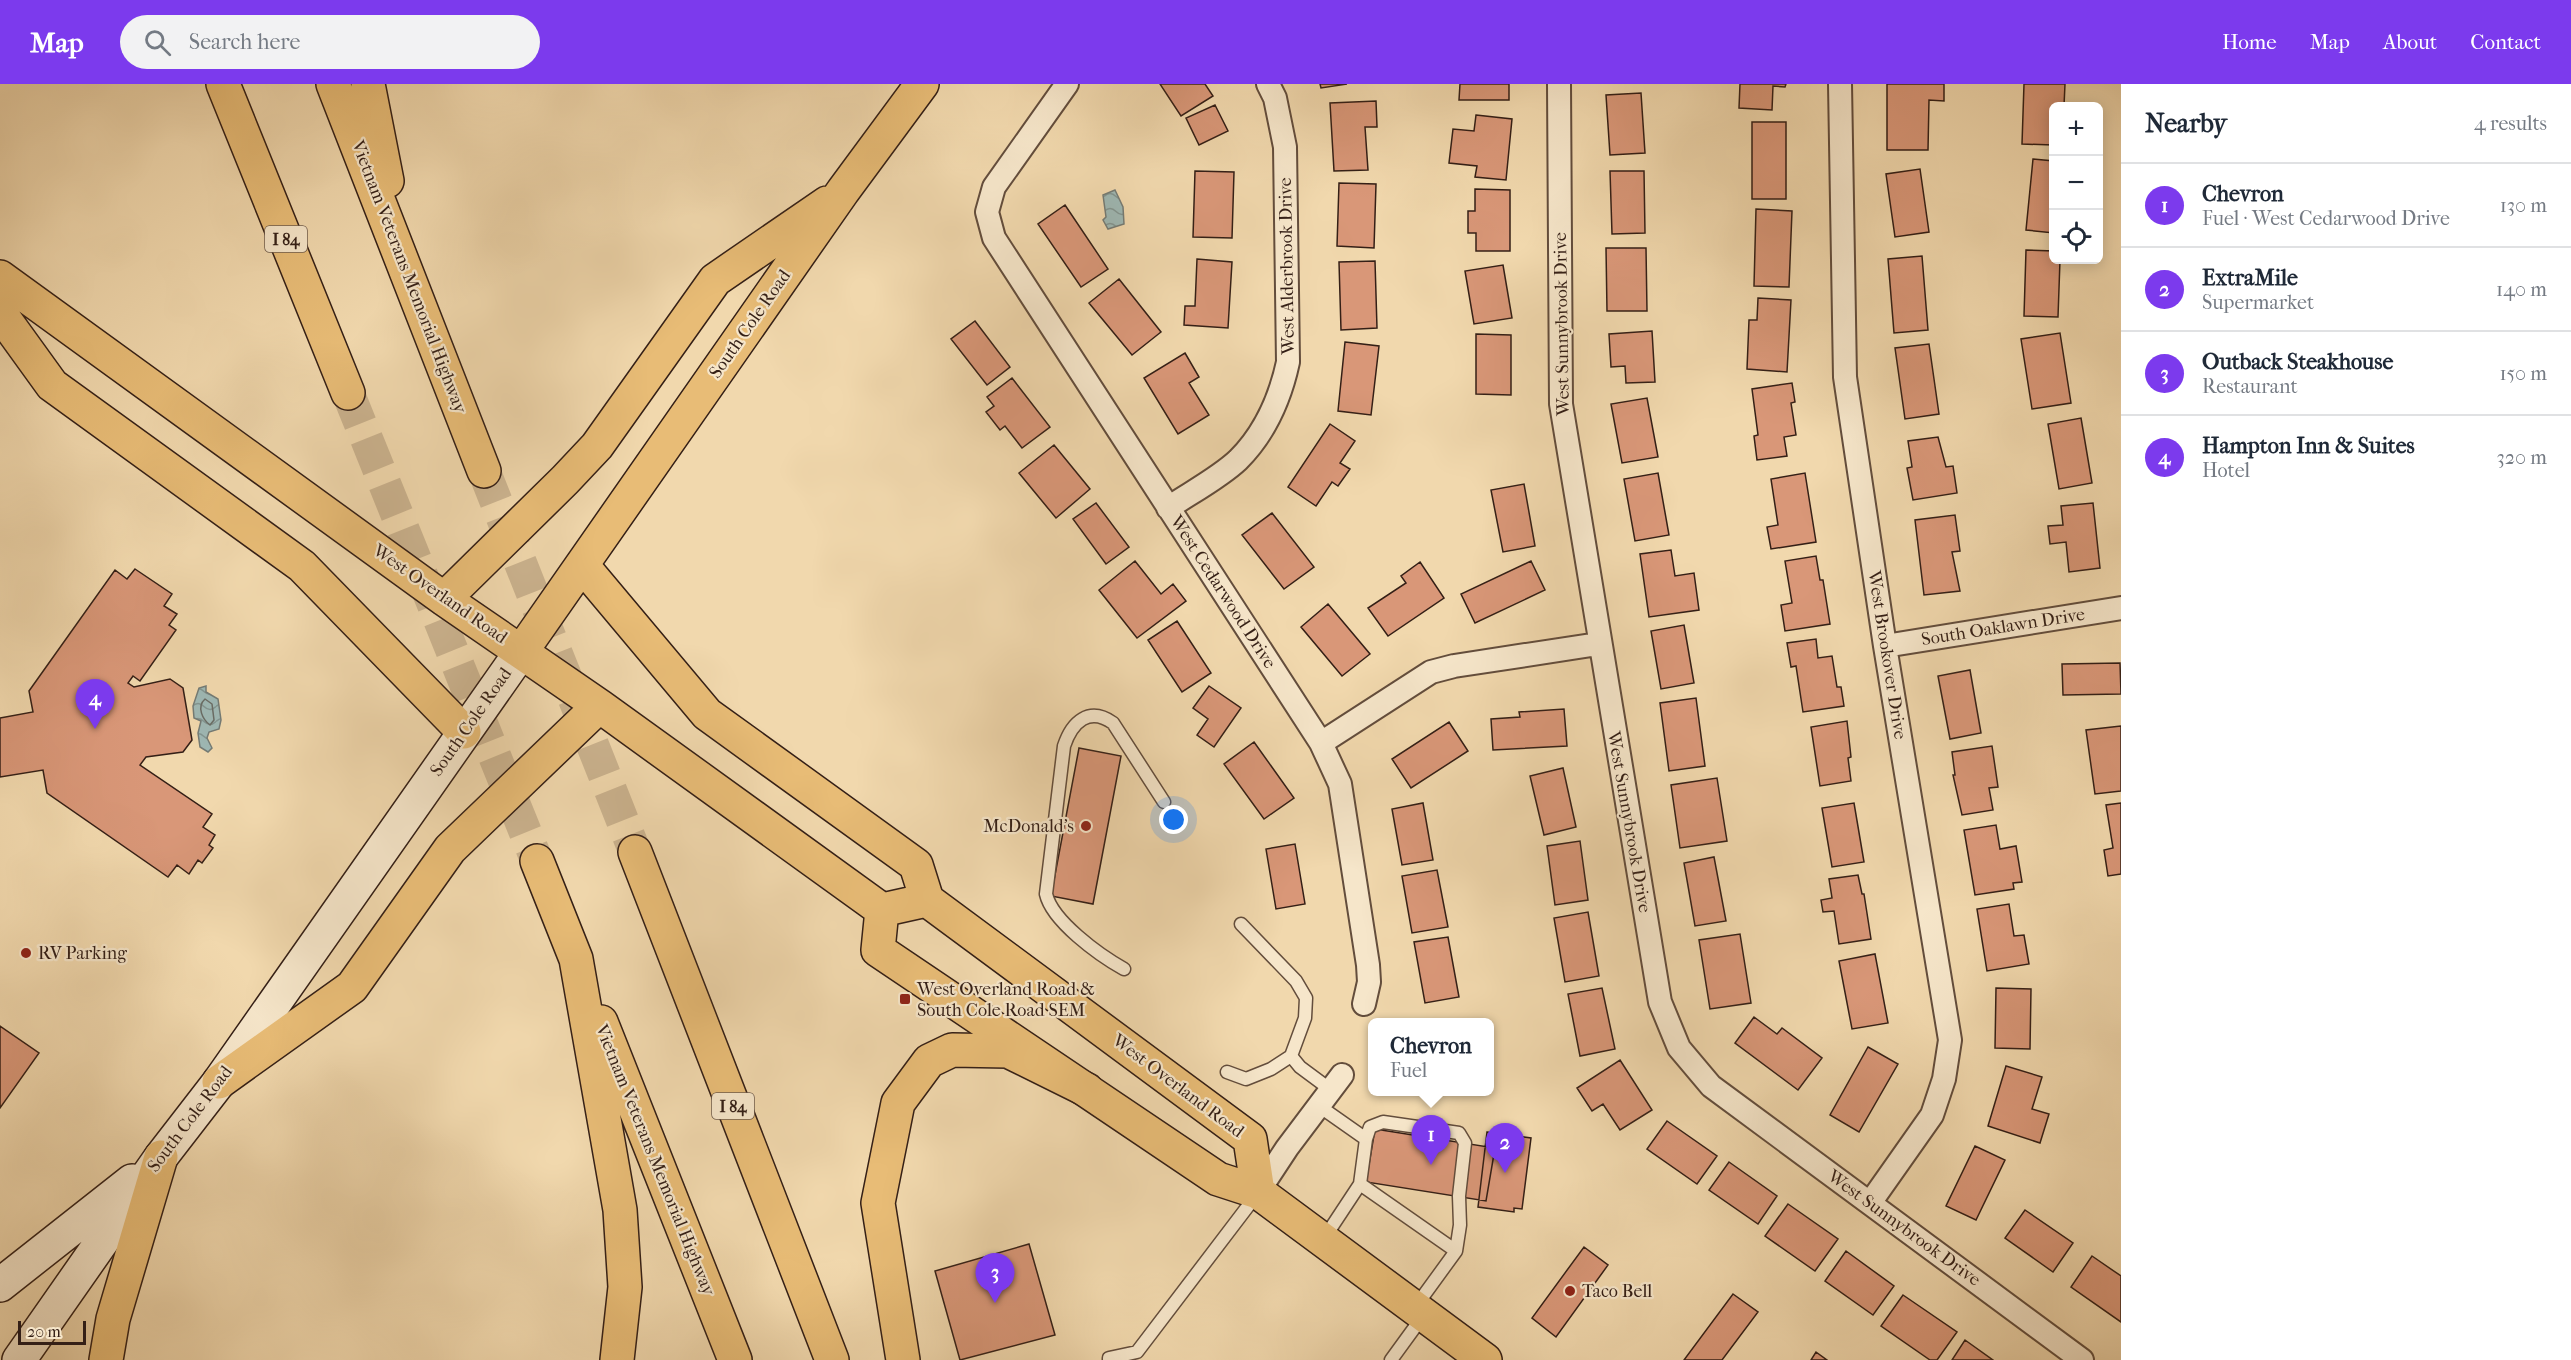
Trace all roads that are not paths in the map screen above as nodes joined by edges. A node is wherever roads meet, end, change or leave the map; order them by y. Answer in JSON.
{"nodes":[{"id":1,"x":223,"y":84,"type":"edge"},
{"id":2,"x":333,"y":84,"type":"edge"},
{"id":3,"x":368,"y":84,"type":"edge"},
{"id":4,"x":922,"y":84,"type":"edge"},
{"id":5,"x":1067,"y":84,"type":"edge"},
{"id":6,"x":1268,"y":84,"type":"edge"},
{"id":7,"x":1559,"y":84,"type":"edge"},
{"id":8,"x":1840,"y":84,"type":"edge"},
{"id":9,"x":843,"y":191,"type":"junction"},
{"id":10,"x":404,"y":262,"type":"junction"},
{"id":11,"x":0,"y":277,"type":"edge"},
{"id":12,"x":0,"y":313,"type":"edge"},
{"id":13,"x":348,"y":393,"type":"tunnel mouth"},
{"id":14,"x":484,"y":471,"type":"tunnel mouth"},
{"id":15,"x":1168,"y":508,"type":"junction"},
{"id":16,"x":582,"y":565,"type":"junction"},
{"id":17,"x":444,"y":599,"type":"junction"},
{"id":18,"x":2121,"y":608,"type":"edge"},
{"id":19,"x":1598,"y":644,"type":"junction"},
{"id":20,"x":1885,"y":646,"type":"junction"},
{"id":21,"x":521,"y":652,"type":"junction"},
{"id":22,"x":599,"y":706,"type":"junction"},
{"id":23,"x":464,"y":732,"type":"junction"},
{"id":24,"x":1321,"y":743,"type":"junction"},
{"id":25,"x":1164,"y":802,"type":"dead end"},
{"id":26,"x":635,"y":852,"type":"tunnel mouth"},
{"id":27,"x":537,"y":861,"type":"tunnel mouth"},
{"id":28,"x":927,"y":900,"type":"junction"},
{"id":29,"x":882,"y":910,"type":"junction"},
{"id":30,"x":1241,"y":924,"type":"dead end"},
{"id":31,"x":576,"y":959,"type":"junction"},
{"id":32,"x":1124,"y":969,"type":"dead end"},
{"id":33,"x":1364,"y":1005,"type":"dead end"},
{"id":34,"x":1292,"y":1056,"type":"junction"},
{"id":35,"x":1227,"y":1072,"type":"dead end"},
{"id":36,"x":219,"y":1082,"type":"junction"},
{"id":37,"x":1086,"y":1090,"type":"junction"},
{"id":38,"x":1331,"y":1091,"type":"junction"},
{"id":39,"x":1366,"y":1139,"type":"junction"},
{"id":40,"x":161,"y":1157,"type":"junction"},
{"id":41,"x":1360,"y":1184,"type":"junction"},
{"id":42,"x":1258,"y":1192,"type":"junction"},
{"id":43,"x":1870,"y":1203,"type":"junction"},
{"id":44,"x":1323,"y":1240,"type":"junction"},
{"id":45,"x":1456,"y":1251,"type":"junction"},
{"id":46,"x":0,"y":1285,"type":"edge"},
{"id":47,"x":1419,"y":1312,"type":"junction"},
{"id":48,"x":1106,"y":1359,"type":"edge"},
{"id":49,"x":19,"y":1360,"type":"edge"},
{"id":50,"x":106,"y":1360,"type":"edge"},
{"id":51,"x":617,"y":1360,"type":"edge"},
{"id":52,"x":735,"y":1360,"type":"edge"},
{"id":53,"x":832,"y":1360,"type":"edge"},
{"id":54,"x":903,"y":1360,"type":"edge"},
{"id":55,"x":1391,"y":1360,"type":"edge"},
{"id":56,"x":1485,"y":1360,"type":"edge"},
{"id":57,"x":2082,"y":1360,"type":"edge"}],
"edges":[{"from":1,"to":13,"type":"main road","number":"I 84"},
{"from":2,"to":10,"type":"main road","name":"Vietnam Veterans Memorial Highway"},
{"from":3,"to":10,"type":"main road"},
{"from":4,"to":9,"type":"main road","name":"South Cole Road"},
{"from":5,"to":15,"type":"street","name":"West Cedarwood Drive"},
{"from":6,"to":15,"type":"street","name":"West Alderbrook Drive"},
{"from":7,"to":19,"type":"street","name":"West Sunnybrook Drive"},
{"from":8,"to":20,"type":"street","name":"West Brookover Drive"},
{"from":9,"to":16,"type":"main road","name":"South Cole Road"},
{"from":9,"to":17,"type":"main road"},
{"from":10,"to":14,"type":"main road","name":"Vietnam Veterans Memorial Highway"},
{"from":11,"to":17,"type":"main road","name":"West Overland Road"},
{"from":12,"to":23,"type":"main road"},
{"from":15,"to":24,"type":"street","name":"West Cedarwood Drive"},
{"from":16,"to":21,"type":"main road","name":"South Cole Road"},
{"from":16,"to":28,"type":"main road"},
{"from":17,"to":21,"type":"main road","name":"West Overland Road"},
{"from":18,"to":20,"type":"street","name":"South Oaklawn Drive"},
{"from":19,"to":24,"type":"street"},
{"from":19,"to":43,"type":"street","name":"West Sunnybrook Drive"},
{"from":20,"to":43,"type":"street","name":"West Brookover Drive"},
{"from":21,"to":22,"type":"main road","name":"West Overland Road"},
{"from":21,"to":23,"type":"main road","name":"South Cole Road"},
{"from":22,"to":29,"type":"main road","name":"West Overland Road"},
{"from":22,"to":36,"type":"main road"},
{"from":23,"to":36,"type":"main road","name":"South Cole Road"},
{"from":24,"to":33,"type":"street","name":"West Cedarwood Drive"},
{"from":25,"to":32,"type":"lane"},
{"from":26,"to":53,"type":"main road","number":"I 84"},
{"from":27,"to":31,"type":"main road"},
{"from":28,"to":29,"type":"main road"},
{"from":28,"to":42,"type":"main road","name":"West Overland Road"},
{"from":29,"to":37,"type":"main road"},
{"from":30,"to":34,"type":"lane"},
{"from":31,"to":51,"type":"main road"},
{"from":31,"to":52,"type":"main road","name":"Vietnam Veterans Memorial Highway"},
{"from":34,"to":35,"type":"lane"},
{"from":34,"to":38,"type":"lane"},
{"from":36,"to":40,"type":"main road","name":"South Cole Road"},
{"from":37,"to":42,"type":"main road"},
{"from":37,"to":54,"type":"main road"},
{"from":38,"to":39,"type":"lane"},
{"from":38,"to":42,"type":"street"},
{"from":39,"to":41,"type":"lane"},
{"from":39,"to":45,"type":"lane"},
{"from":40,"to":46,"type":"main road"},
{"from":40,"to":49,"type":"main road","name":"South Cole Road"},
{"from":40,"to":50,"type":"main road"},
{"from":41,"to":44,"type":"lane"},
{"from":41,"to":45,"type":"lane"},
{"from":42,"to":44,"type":"main road"},
{"from":42,"to":48,"type":"lane"},
{"from":43,"to":57,"type":"street","name":"West Sunnybrook Drive"},
{"from":44,"to":47,"type":"main road"},
{"from":45,"to":47,"type":"lane"},
{"from":47,"to":55,"type":"lane"},
{"from":47,"to":56,"type":"main road"}]}
